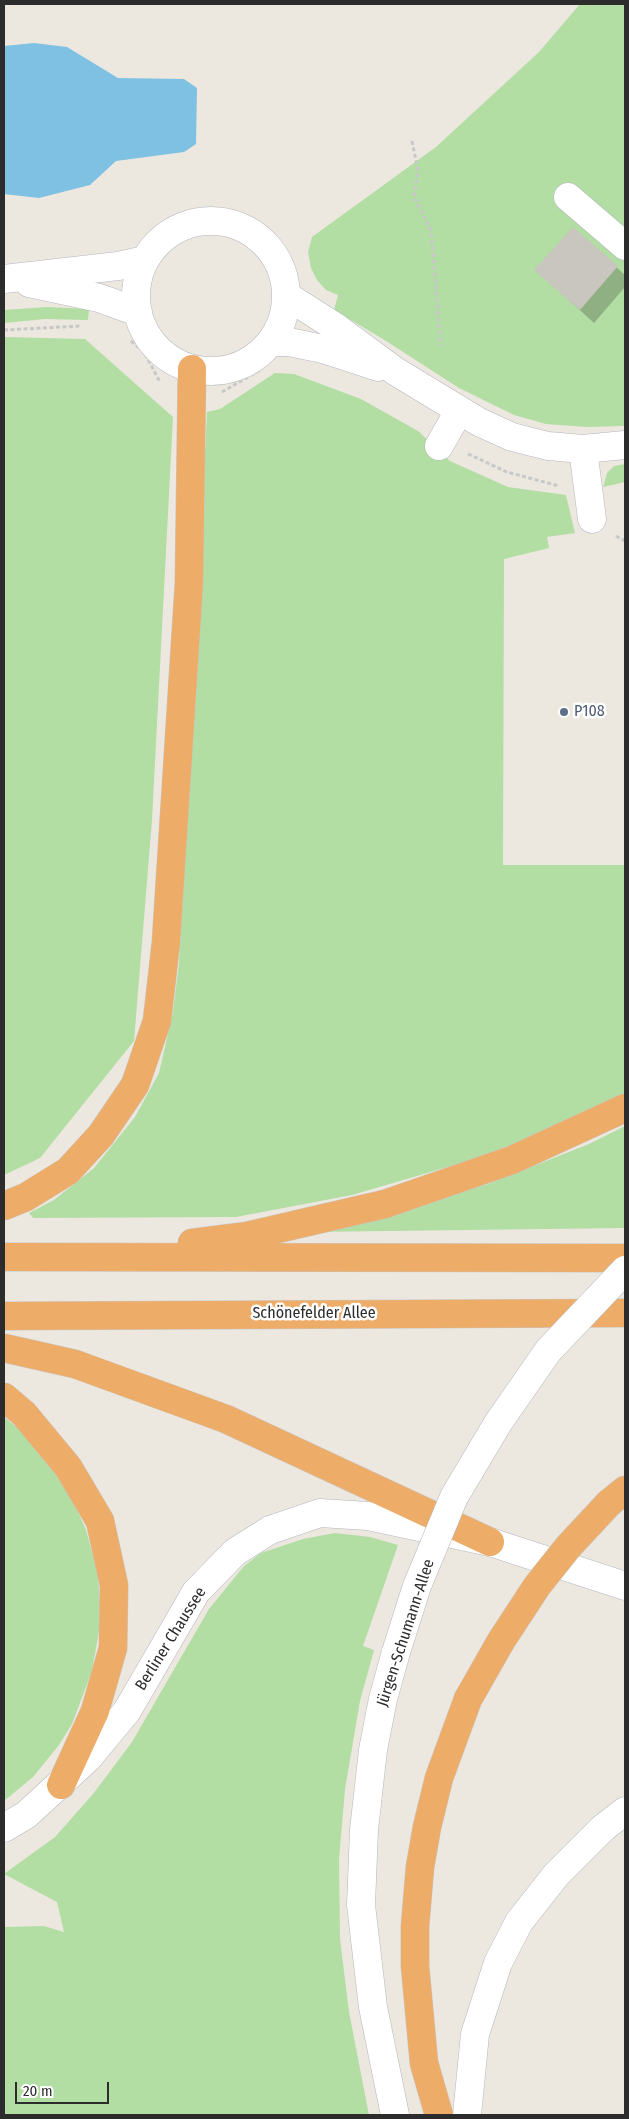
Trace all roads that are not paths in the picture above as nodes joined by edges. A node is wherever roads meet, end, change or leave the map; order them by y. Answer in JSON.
{"nodes":[{"id":1,"x":568,"y":197,"type":"dead end"},
{"id":2,"x":625,"y":246,"type":"edge"},
{"id":3,"x":145,"y":260,"type":"junction"},
{"id":4,"x":7,"y":279,"type":"edge"},
{"id":5,"x":287,"y":296,"type":"junction"},
{"id":6,"x":138,"y":312,"type":"junction"},
{"id":7,"x":269,"y":354,"type":"junction"},
{"id":8,"x":192,"y":369,"type":"junction"},
{"id":9,"x":394,"y":370,"type":"junction"},
{"id":10,"x":459,"y":411,"type":"junction"},
{"id":11,"x":441,"y":442,"type":"road end"},
{"id":12,"x":625,"y":445,"type":"edge"},
{"id":13,"x":583,"y":449,"type":"junction"},
{"id":14,"x":590,"y":506,"type":"road end"},
{"id":15,"x":625,"y":1108,"type":"edge"},
{"id":16,"x":4,"y":1206,"type":"edge"},
{"id":17,"x":4,"y":1257,"type":"edge"},
{"id":18,"x":89,"y":1257,"type":"junction"},
{"id":19,"x":625,"y":1258,"type":"edge"},
{"id":20,"x":625,"y":1270,"type":"edge"},
{"id":21,"x":625,"y":1313,"type":"edge"},
{"id":22,"x":4,"y":1316,"type":"edge"},
{"id":23,"x":4,"y":1348,"type":"edge"},
{"id":24,"x":4,"y":1398,"type":"edge"},
{"id":25,"x":617,"y":1496,"type":"edge"},
{"id":26,"x":490,"y":1542,"type":"junction"},
{"id":27,"x":625,"y":1586,"type":"edge"},
{"id":28,"x":61,"y":1785,"type":"junction"},
{"id":29,"x":625,"y":1811,"type":"edge"},
{"id":30,"x":4,"y":1828,"type":"edge"},
{"id":31,"x":395,"y":2115,"type":"edge"},
{"id":32,"x":439,"y":2115,"type":"edge"},
{"id":33,"x":467,"y":2115,"type":"edge"}],
"edges":[{"from":1,"to":2,"type":"street"},
{"from":3,"to":4,"type":"street"},
{"from":3,"to":5,"type":"street"},
{"from":3,"to":6,"type":"street"},
{"from":4,"to":6,"type":"street"},
{"from":5,"to":7,"type":"street"},
{"from":5,"to":9,"type":"street"},
{"from":6,"to":8,"type":"street"},
{"from":7,"to":8,"type":"street"},
{"from":7,"to":9,"type":"street"},
{"from":8,"to":16,"type":"highway"},
{"from":9,"to":10,"type":"street"},
{"from":10,"to":11,"type":"street"},
{"from":10,"to":13,"type":"street"},
{"from":12,"to":13,"type":"street"},
{"from":13,"to":14,"type":"street"},
{"from":15,"to":18,"type":"highway"},
{"from":17,"to":18,"type":"highway"},
{"from":18,"to":19,"type":"highway"},
{"from":20,"to":31,"type":"street","name":"Jürgen-Schumann-Allee","bridge":true},
{"from":21,"to":22,"type":"highway","name":"Schönefelder Allee"},
{"from":23,"to":26,"type":"highway"},
{"from":24,"to":28,"type":"highway"},
{"from":25,"to":32,"type":"highway","bridge":true},
{"from":26,"to":27,"type":"street","name":"Berliner Chaussee"},
{"from":26,"to":28,"type":"street","name":"Berliner Chaussee"},
{"from":28,"to":30,"type":"street","name":"Berliner Chaussee"},
{"from":29,"to":33,"type":"street"}]}
